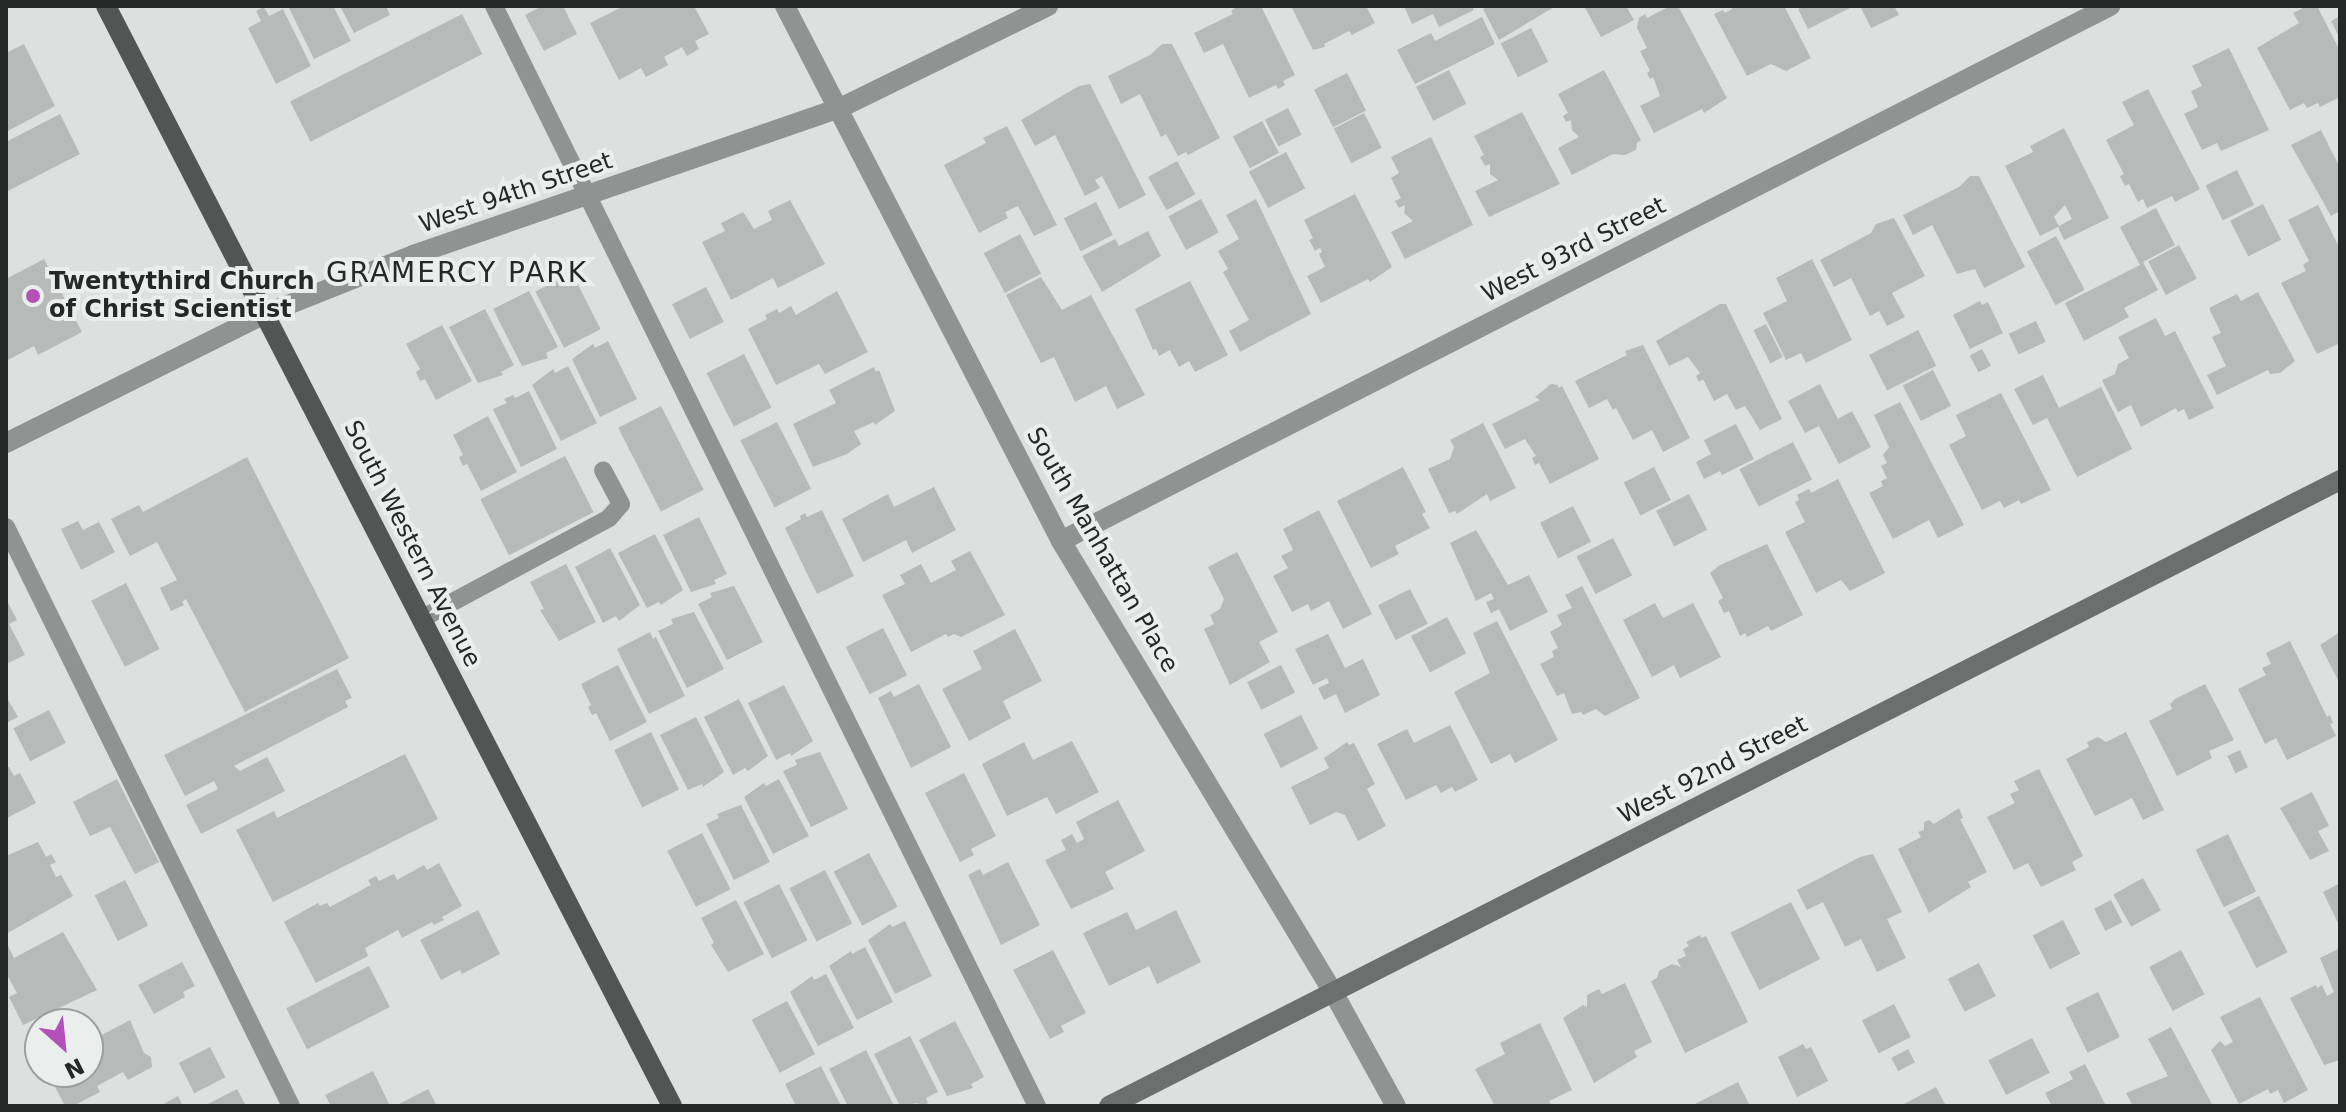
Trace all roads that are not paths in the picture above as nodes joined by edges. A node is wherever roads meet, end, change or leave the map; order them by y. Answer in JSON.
{"nodes":[{"id":1,"x":106,"y":6,"type":"edge"},
{"id":2,"x":494,"y":6,"type":"edge"},
{"id":3,"x":785,"y":6,"type":"edge"},
{"id":4,"x":1048,"y":6,"type":"edge"},
{"id":5,"x":2110,"y":6,"type":"edge"},
{"id":6,"x":838,"y":109,"type":"junction"},
{"id":7,"x":590,"y":196,"type":"junction"},
{"id":8,"x":265,"y":314,"type":"junction"},
{"id":9,"x":6,"y":443,"type":"edge"},
{"id":10,"x":603,"y":470,"type":"dead end"},
{"id":11,"x":2340,"y":480,"type":"edge"},
{"id":12,"x":6,"y":527,"type":"edge"},
{"id":13,"x":1061,"y":541,"type":"junction"},
{"id":14,"x":421,"y":619,"type":"junction"},
{"id":15,"x":1333,"y":992,"type":"junction"},
{"id":16,"x":291,"y":1106,"type":"edge"},
{"id":17,"x":672,"y":1106,"type":"edge"},
{"id":18,"x":1037,"y":1106,"type":"edge"},
{"id":19,"x":1109,"y":1106,"type":"edge"},
{"id":20,"x":1396,"y":1106,"type":"edge"}],
"edges":[{"from":1,"to":8,"type":"main road","name":"South Western Avenue"},
{"from":2,"to":7,"type":"lane"},
{"from":3,"to":6,"type":"street","name":"South Manhattan Place"},
{"from":4,"to":6,"type":"street","name":"West 94th Street"},
{"from":5,"to":13,"type":"street","name":"West 93rd Street"},
{"from":6,"to":7,"type":"street","name":"West 94th Street"},
{"from":6,"to":13,"type":"street","name":"South Manhattan Place"},
{"from":7,"to":8,"type":"street","name":"West 94th Street"},
{"from":7,"to":18,"type":"lane"},
{"from":8,"to":9,"type":"street","name":"West 94th Street"},
{"from":8,"to":14,"type":"main road","name":"South Western Avenue"},
{"from":10,"to":14,"type":"lane"},
{"from":11,"to":15,"type":"street","name":"West 92nd Street"},
{"from":12,"to":16,"type":"lane"},
{"from":13,"to":15,"type":"street","name":"South Manhattan Place"},
{"from":14,"to":17,"type":"main road","name":"South Western Avenue"},
{"from":15,"to":19,"type":"street","name":"West 92nd Street"},
{"from":15,"to":20,"type":"street","name":"South Manhattan Place"}]}
